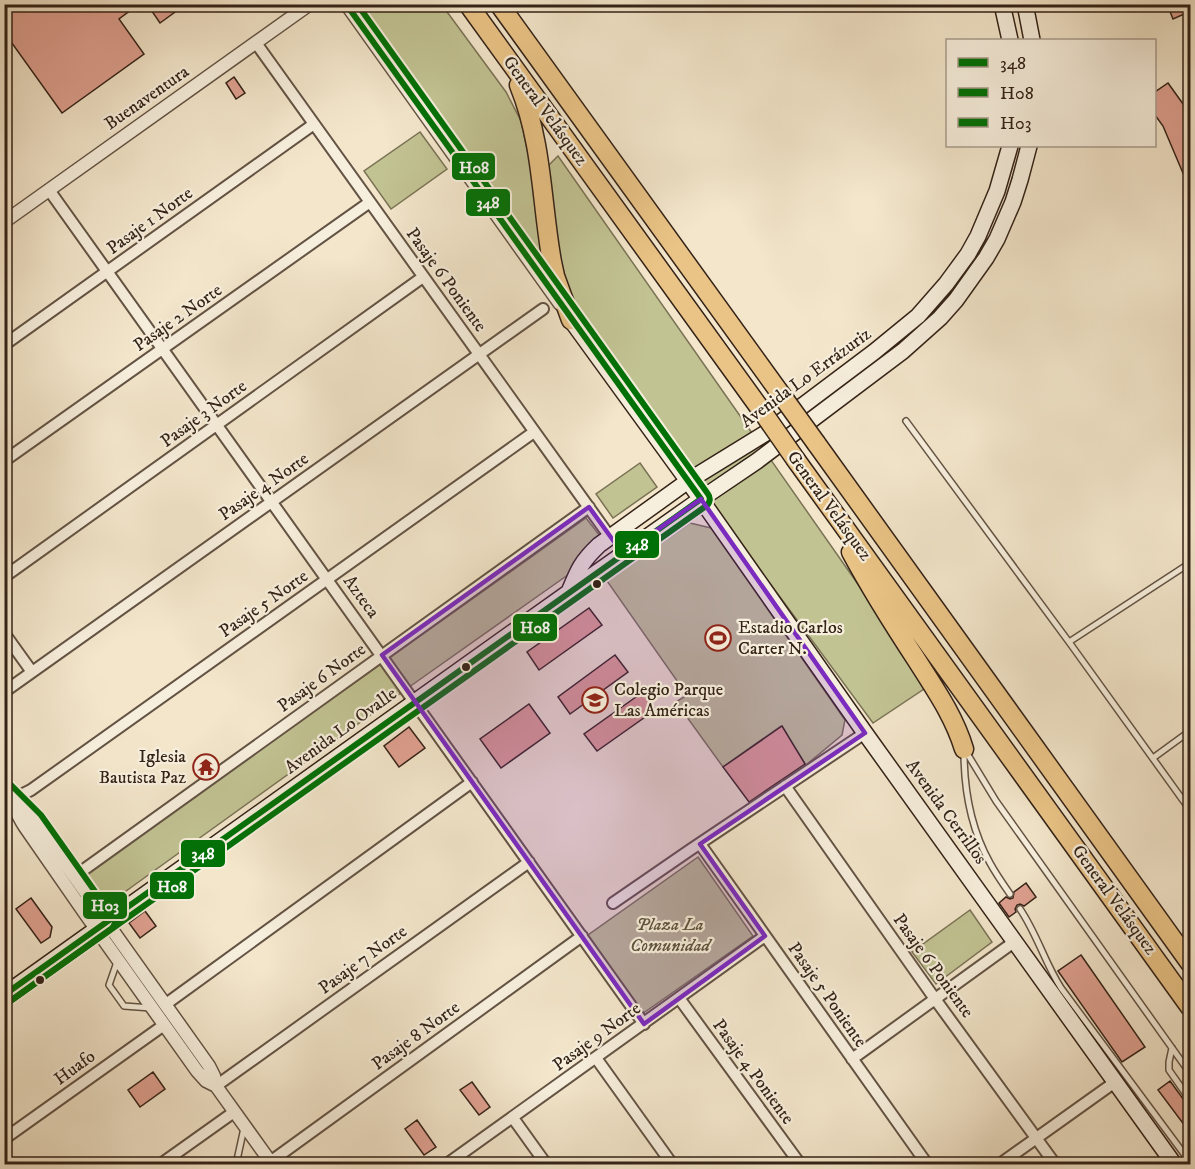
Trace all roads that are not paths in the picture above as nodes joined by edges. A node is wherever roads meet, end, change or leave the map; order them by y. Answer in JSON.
{"nodes":[{"id":1,"x":310,"y":4,"type":"edge"},
{"id":2,"x":346,"y":4,"type":"edge"},
{"id":3,"x":468,"y":4,"type":"edge"},
{"id":4,"x":499,"y":4,"type":"edge"},
{"id":5,"x":1002,"y":4,"type":"edge"},
{"id":6,"x":1025,"y":4,"type":"edge"},
{"id":7,"x":1010,"y":39,"type":"edge"},
{"id":8,"x":1032,"y":39,"type":"edge"},
{"id":9,"x":256,"y":43,"type":"junction"},
{"id":10,"x":506,"y":56,"type":"junction"},
{"id":11,"x":314,"y":124,"type":"junction"},
{"id":12,"x":1010,"y":147,"type":"edge"},
{"id":13,"x":1029,"y":147,"type":"edge"},
{"id":14,"x":49,"y":190,"type":"junction"},
{"id":15,"x":370,"y":202,"type":"junction"},
{"id":16,"x":4,"y":222,"type":"edge"},
{"id":17,"x":108,"y":271,"type":"junction"},
{"id":18,"x":423,"y":277,"type":"junction"},
{"id":19,"x":543,"y":309,"type":"dead end"},
{"id":20,"x":571,"y":320,"type":"junction"},
{"id":21,"x":4,"y":345,"type":"edge"},
{"id":22,"x":163,"y":349,"type":"junction"},
{"id":23,"x":479,"y":354,"type":"junction"},
{"id":24,"x":906,"y":422,"type":"dead end"},
{"id":25,"x":217,"y":424,"type":"junction"},
{"id":26,"x":534,"y":432,"type":"junction"},
{"id":27,"x":4,"y":461,"type":"edge"},
{"id":28,"x":688,"y":482,"type":"junction"},
{"id":29,"x":701,"y":499,"type":"junction"},
{"id":30,"x":272,"y":501,"type":"junction"},
{"id":31,"x":827,"y":502,"type":"junction"},
{"id":32,"x":589,"y":507,"type":"junction"},
{"id":33,"x":610,"y":537,"type":"junction"},
{"id":34,"x":1191,"y":563,"type":"edge"},
{"id":35,"x":4,"y":577,"type":"edge"},
{"id":36,"x":328,"y":579,"type":"junction"},
{"id":37,"x":568,"y":592,"type":"junction"},
{"id":38,"x":4,"y":633,"type":"edge"},
{"id":39,"x":1069,"y":642,"type":"junction"},
{"id":40,"x":382,"y":655,"type":"junction"},
{"id":41,"x":32,"y":672,"type":"junction"},
{"id":42,"x":4,"y":692,"type":"edge"},
{"id":43,"x":415,"y":702,"type":"junction"},
{"id":44,"x":1191,"y":731,"type":"edge"},
{"id":45,"x":865,"y":733,"type":"junction"},
{"id":46,"x":964,"y":749,"type":"junction"},
{"id":47,"x":1153,"y":758,"type":"junction"},
{"id":48,"x":472,"y":782,"type":"junction"},
{"id":49,"x":785,"y":786,"type":"junction"},
{"id":50,"x":8,"y":795,"type":"edge"},
{"id":51,"x":1191,"y":810,"type":"edge"},
{"id":52,"x":700,"y":844,"type":"junction"},
{"id":53,"x":529,"y":862,"type":"junction"},
{"id":54,"x":75,"y":876,"type":"junction"},
{"id":55,"x":1010,"y":894,"type":"dead end"},
{"id":56,"x":613,"y":903,"type":"dead end"},
{"id":57,"x":1020,"y":909,"type":"dead end"},
{"id":58,"x":101,"y":925,"type":"junction"},
{"id":59,"x":582,"y":936,"type":"junction"},
{"id":60,"x":765,"y":936,"type":"junction"},
{"id":61,"x":1014,"y":942,"type":"junction"},
{"id":62,"x":118,"y":960,"type":"junction"},
{"id":63,"x":1191,"y":963,"type":"edge"},
{"id":64,"x":4,"y":995,"type":"edge"},
{"id":65,"x":679,"y":998,"type":"junction"},
{"id":66,"x":935,"y":999,"type":"junction"},
{"id":67,"x":166,"y":1004,"type":"junction"},
{"id":68,"x":1191,"y":1007,"type":"edge"},
{"id":69,"x":152,"y":1008,"type":"junction"},
{"id":70,"x":644,"y":1024,"type":"junction"},
{"id":71,"x":164,"y":1025,"type":"junction"},
{"id":72,"x":1172,"y":1048,"type":"junction"},
{"id":73,"x":596,"y":1058,"type":"junction"},
{"id":74,"x":852,"y":1059,"type":"junction"},
{"id":75,"x":1187,"y":1068,"type":"dead end"},
{"id":76,"x":1115,"y":1082,"type":"junction"},
{"id":77,"x":216,"y":1086,"type":"junction"},
{"id":78,"x":1191,"y":1100,"type":"edge"},
{"id":79,"x":234,"y":1112,"type":"junction"},
{"id":80,"x":513,"y":1118,"type":"junction"},
{"id":81,"x":245,"y":1127,"type":"junction"},
{"id":82,"x":1036,"y":1138,"type":"junction"},
{"id":83,"x":4,"y":1139,"type":"edge"},
{"id":84,"x":1191,"y":1162,"type":"edge"},
{"id":85,"x":271,"y":1163,"type":"edge"},
{"id":86,"x":161,"y":1164,"type":"edge"},
{"id":87,"x":241,"y":1164,"type":"edge"},
{"id":88,"x":447,"y":1164,"type":"edge"},
{"id":89,"x":546,"y":1164,"type":"edge"},
{"id":90,"x":672,"y":1164,"type":"edge"},
{"id":91,"x":800,"y":1164,"type":"edge"},
{"id":92,"x":927,"y":1164,"type":"edge"},
{"id":93,"x":1000,"y":1164,"type":"edge"},
{"id":94,"x":1055,"y":1164,"type":"edge"},
{"id":95,"x":1174,"y":1164,"type":"edge"}],
"edges":[{"from":1,"to":9,"type":"street","name":"Buenaventura"},
{"from":2,"to":20,"type":"street"},
{"from":3,"to":10,"type":"highway","name":"General Velásquez"},
{"from":4,"to":63,"type":"highway","name":"General Velásquez","bridge":true},
{"from":5,"to":7,"type":"main road"},
{"from":6,"to":8,"type":"main road"},
{"from":9,"to":11,"type":"street","name":"Pasaje 6 Poniente"},
{"from":9,"to":14,"type":"street","name":"Buenaventura"},
{"from":10,"to":20,"type":"highway"},
{"from":10,"to":31,"type":"highway","name":"General Velásquez","bridge":true},
{"from":11,"to":15,"type":"street","name":"Pasaje 6 Poniente"},
{"from":11,"to":17,"type":"street","name":"Pasaje 1 Norte"},
{"from":12,"to":28,"type":"main road","name":"Avenida Lo Errázuriz"},
{"from":13,"to":29,"type":"main road","name":"Avenida Lo Errázuriz"},
{"from":14,"to":16,"type":"street","name":"Buenaventura"},
{"from":14,"to":17,"type":"street","name":"Azteca"},
{"from":15,"to":18,"type":"street","name":"Pasaje 6 Poniente"},
{"from":15,"to":22,"type":"street","name":"Pasaje 2 Norte"},
{"from":17,"to":21,"type":"street","name":"Pasaje 1 Norte"},
{"from":17,"to":22,"type":"street","name":"Azteca"},
{"from":18,"to":23,"type":"street","name":"Pasaje 6 Poniente"},
{"from":18,"to":25,"type":"street","name":"Pasaje 3 Norte"},
{"from":19,"to":23,"type":"street","name":"Pasaje 4 Norte"},
{"from":20,"to":28,"type":"main road","name":"Avenida Cerrillos"},
{"from":22,"to":25,"type":"street","name":"Azteca"},
{"from":22,"to":27,"type":"street","name":"Pasaje 2 Norte"},
{"from":23,"to":26,"type":"street","name":"Pasaje 6 Poniente"},
{"from":23,"to":30,"type":"street","name":"Pasaje 4 Norte"},
{"from":24,"to":39,"type":"lane"},
{"from":25,"to":30,"type":"street","name":"Azteca"},
{"from":25,"to":35,"type":"street","name":"Pasaje 3 Norte"},
{"from":26,"to":32,"type":"street","name":"Pasaje 6 Poniente"},
{"from":26,"to":36,"type":"street","name":"Pasaje 5 Norte"},
{"from":28,"to":29,"type":"main road","name":"Avenida Cerrillos"},
{"from":28,"to":33,"type":"main road","name":"Avenida Lo Errázuriz"},
{"from":29,"to":37,"type":"main road","name":"Avenida Lo Ovalle"},
{"from":29,"to":45,"type":"main road","name":"Avenida Cerrillos"},
{"from":30,"to":36,"type":"street","name":"Azteca"},
{"from":30,"to":41,"type":"street","name":"Pasaje 4 Norte"},
{"from":31,"to":46,"type":"highway"},
{"from":31,"to":68,"type":"highway","name":"General Velásquez"},
{"from":32,"to":33,"type":"street","name":"Pasaje 6 Poniente"},
{"from":32,"to":40,"type":"street","name":"Pasaje 6 Norte"},
{"from":33,"to":37,"type":"main road","name":"Avenida Lo Errázuriz"},
{"from":34,"to":39,"type":"lane"},
{"from":36,"to":40,"type":"street","name":"Azteca"},
{"from":36,"to":50,"type":"street","name":"Pasaje 5 Norte"},
{"from":37,"to":43,"type":"main road","name":"Avenida Lo Ovalle"},
{"from":38,"to":41,"type":"street"},
{"from":39,"to":47,"type":"lane"},
{"from":40,"to":43,"type":"street","name":"Azteca"},
{"from":40,"to":54,"type":"street","name":"Pasaje 6 Norte"},
{"from":41,"to":42,"type":"street","name":"Pasaje 4 Norte"},
{"from":43,"to":48,"type":"street","name":"Azteca"},
{"from":43,"to":58,"type":"main road","name":"Avenida Lo Ovalle"},
{"from":44,"to":47,"type":"lane"},
{"from":45,"to":49,"type":"street"},
{"from":45,"to":61,"type":"main road","name":"Avenida Cerrillos"},
{"from":46,"to":55,"type":"lane"},
{"from":46,"to":72,"type":"lane"},
{"from":47,"to":51,"type":"lane"},
{"from":48,"to":53,"type":"street","name":"Azteca"},
{"from":48,"to":67,"type":"street"},
{"from":49,"to":52,"type":"street"},
{"from":49,"to":66,"type":"street","name":"Pasaje 6 Poniente"},
{"from":50,"to":54,"type":"street"},
{"from":50,"to":58,"type":"street"},
{"from":52,"to":56,"type":"street"},
{"from":52,"to":60,"type":"street","name":"Pasaje 5 Poniente"},
{"from":53,"to":59,"type":"street","name":"Azteca"},
{"from":53,"to":77,"type":"street","name":"Pasaje 7 Norte"},
{"from":54,"to":58,"type":"street"},
{"from":57,"to":84,"type":"lane"},
{"from":58,"to":62,"type":"street"},
{"from":58,"to":64,"type":"main road","name":"Avenida Lo Ovalle"},
{"from":58,"to":67,"type":"street"},
{"from":59,"to":70,"type":"street","name":"Azteca"},
{"from":59,"to":85,"type":"street","name":"Pasaje 8 Norte"},
{"from":60,"to":65,"type":"street","name":"Pasaje 9 Norte"},
{"from":60,"to":74,"type":"street","name":"Pasaje 5 Poniente"},
{"from":61,"to":66,"type":"street"},
{"from":61,"to":76,"type":"main road","name":"Avenida Cerrillos"},
{"from":62,"to":69,"type":"street"},
{"from":62,"to":69,"type":"lane"},
{"from":65,"to":70,"type":"street","name":"Pasaje 9 Norte"},
{"from":65,"to":91,"type":"street","name":"Pasaje 4 Poniente"},
{"from":66,"to":74,"type":"street"},
{"from":66,"to":82,"type":"street","name":"Pasaje 6 Poniente"},
{"from":67,"to":77,"type":"street"},
{"from":69,"to":71,"type":"street"},
{"from":70,"to":73,"type":"street","name":"Pasaje 9 Norte"},
{"from":71,"to":77,"type":"street"},
{"from":71,"to":83,"type":"street","name":"Huafo"},
{"from":72,"to":75,"type":"lane"},
{"from":72,"to":78,"type":"lane"},
{"from":73,"to":80,"type":"street","name":"Pasaje 9 Norte"},
{"from":73,"to":90,"type":"street"},
{"from":74,"to":92,"type":"street","name":"Pasaje 5 Poniente"},
{"from":76,"to":82,"type":"street"},
{"from":76,"to":95,"type":"main road","name":"Avenida Cerrillos"},
{"from":77,"to":79,"type":"street"},
{"from":79,"to":81,"type":"street"},
{"from":79,"to":86,"type":"street"},
{"from":80,"to":88,"type":"street","name":"Pasaje 9 Norte"},
{"from":80,"to":89,"type":"street"},
{"from":81,"to":85,"type":"street"},
{"from":81,"to":87,"type":"lane"},
{"from":82,"to":93,"type":"street"},
{"from":82,"to":94,"type":"street","name":"Pasaje 6 Poniente"}]}
